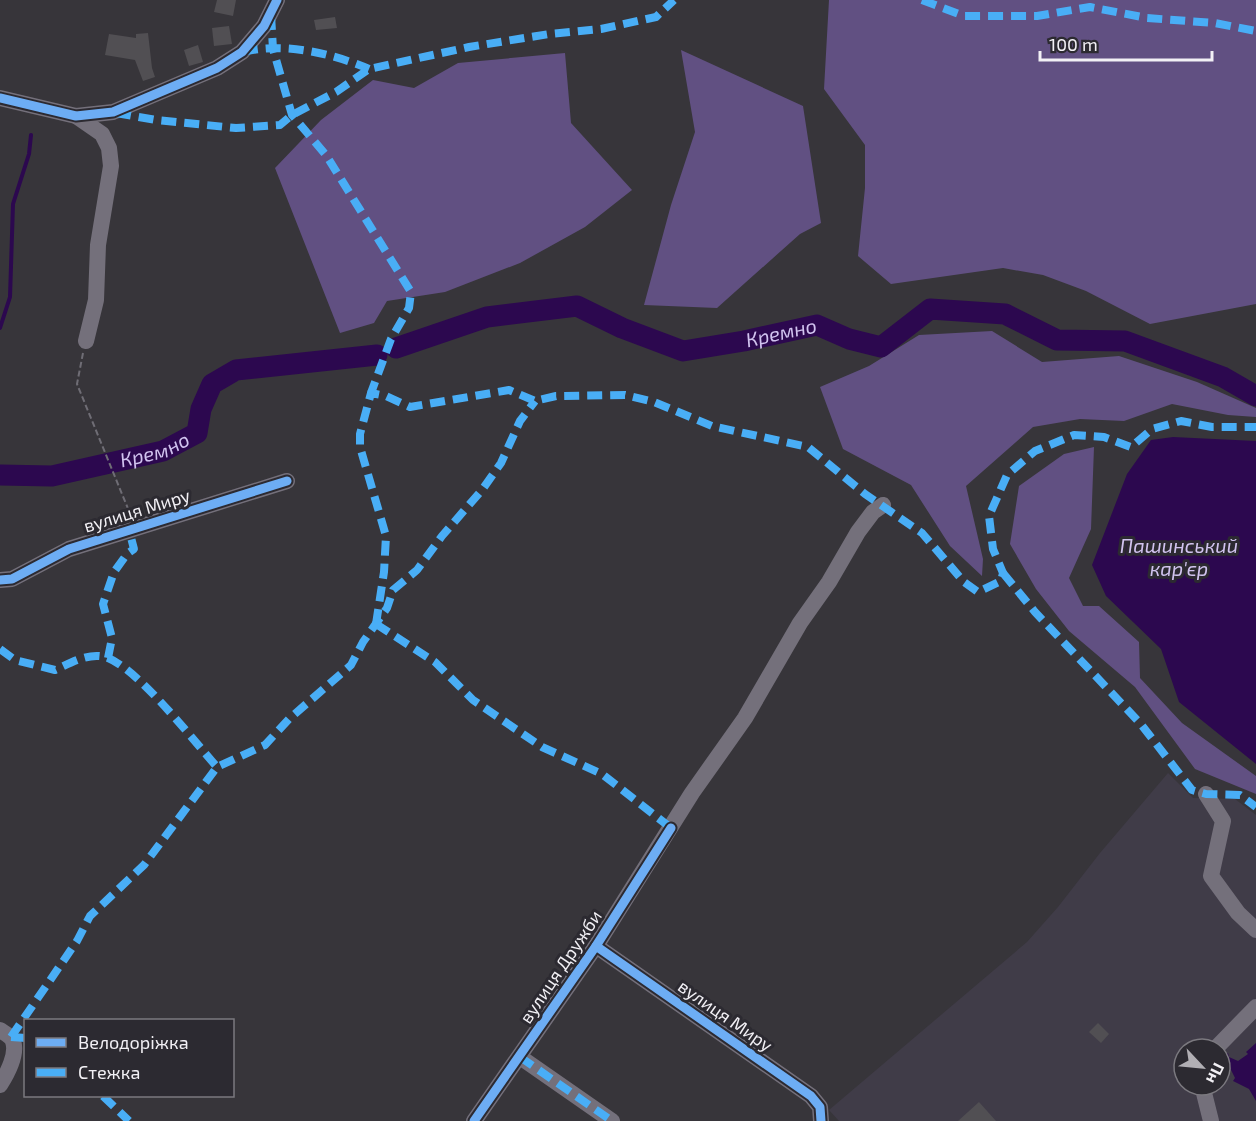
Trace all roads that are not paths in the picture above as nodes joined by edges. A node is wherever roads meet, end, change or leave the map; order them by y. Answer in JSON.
{"nodes":[{"id":1,"x":277,"y":0,"type":"edge"},
{"id":2,"x":0,"y":99,"type":"edge"},
{"id":3,"x":76,"y":116,"type":"junction"},
{"id":4,"x":86,"y":341,"type":"road end"},
{"id":5,"x":287,"y":481,"type":"dead end"},
{"id":6,"x":883,"y":505,"type":"dead end"},
{"id":7,"x":0,"y":579,"type":"edge"},
{"id":8,"x":1206,"y":794,"type":"dead end"},
{"id":9,"x":1256,"y":930,"type":"edge"},
{"id":10,"x":596,"y":946,"type":"junction"},
{"id":11,"x":1256,"y":1007,"type":"edge"},
{"id":12,"x":0,"y":1030,"type":"edge"},
{"id":13,"x":1227,"y":1037,"type":"edge"},
{"id":14,"x":520,"y":1057,"type":"junction"},
{"id":15,"x":0,"y":1085,"type":"edge"},
{"id":16,"x":1205,"y":1097,"type":"edge"},
{"id":17,"x":474,"y":1121,"type":"edge"},
{"id":18,"x":612,"y":1121,"type":"edge"},
{"id":19,"x":820,"y":1121,"type":"edge"},
{"id":20,"x":1211,"y":1121,"type":"edge"}],
"edges":[{"from":1,"to":3,"type":"street"},
{"from":2,"to":3,"type":"street"},
{"from":3,"to":4,"type":"street"},
{"from":5,"to":7,"type":"street","name":"вулиця Миру"},
{"from":6,"to":10,"type":"street","name":"вулиця Дружби"},
{"from":8,"to":9,"type":"street"},
{"from":10,"to":14,"type":"street","name":"вулиця Дружби"},
{"from":10,"to":19,"type":"street","name":"вулиця Миру"},
{"from":11,"to":13,"type":"street"},
{"from":12,"to":15,"type":"street"},
{"from":14,"to":17,"type":"street","name":"вулиця Дружби"},
{"from":14,"to":18,"type":"street"},
{"from":16,"to":20,"type":"street"}]}
